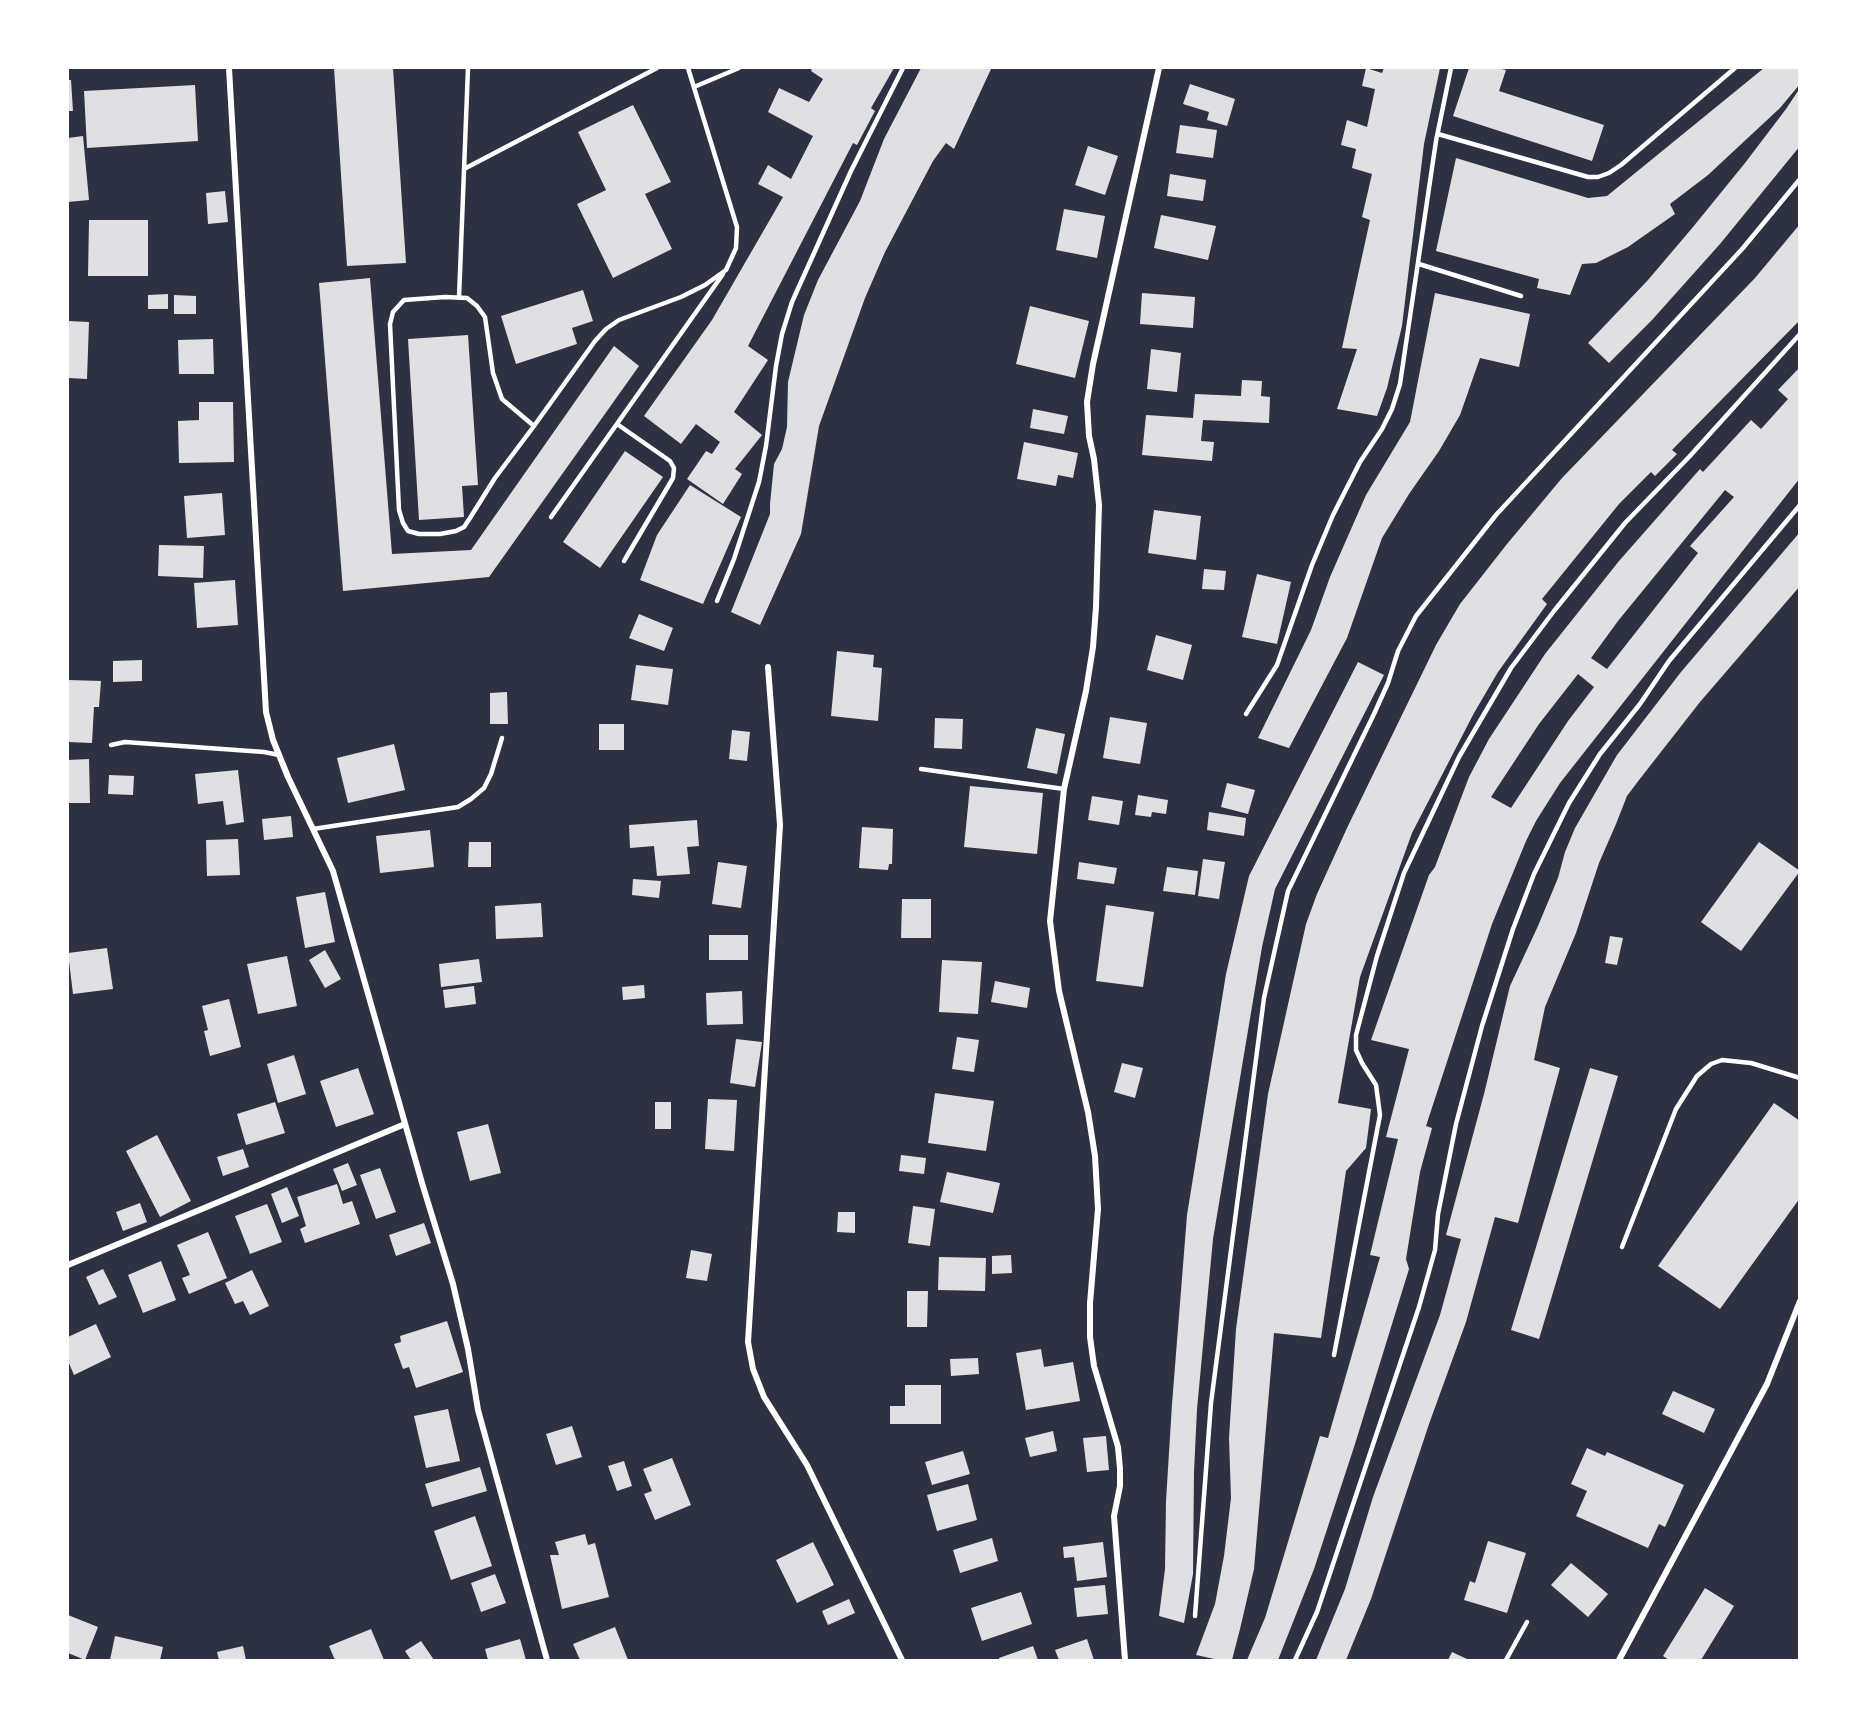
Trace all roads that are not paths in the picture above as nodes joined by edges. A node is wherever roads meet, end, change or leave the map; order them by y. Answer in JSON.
{"nodes":[{"id":1,"x":228,"y":68,"type":"edge"},
{"id":2,"x":468,"y":68,"type":"edge"},
{"id":3,"x":657,"y":68,"type":"edge"},
{"id":4,"x":688,"y":68,"type":"edge"},
{"id":5,"x":739,"y":68,"type":"edge"},
{"id":6,"x":903,"y":68,"type":"edge"},
{"id":7,"x":1159,"y":68,"type":"edge"},
{"id":8,"x":1451,"y":68,"type":"edge"},
{"id":9,"x":1735,"y":68,"type":"edge"},
{"id":10,"x":694,"y":87,"type":"junction"},
{"id":11,"x":1438,"y":134,"type":"junction"},
{"id":12,"x":464,"y":169,"type":"junction"},
{"id":13,"x":1800,"y":179,"type":"edge"},
{"id":14,"x":1419,"y":264,"type":"junction"},
{"id":15,"x":726,"y":270,"type":"junction"},
{"id":16,"x":1521,"y":296,"type":"dead end"},
{"id":17,"x":459,"y":298,"type":"junction"},
{"id":18,"x":1800,"y":334,"type":"edge"},
{"id":19,"x":617,"y":424,"type":"junction"},
{"id":20,"x":534,"y":426,"type":"junction"},
{"id":21,"x":1800,"y":505,"type":"edge"},
{"id":22,"x":551,"y":517,"type":"dead end"},
{"id":23,"x":624,"y":561,"type":"dead end"},
{"id":24,"x":717,"y":601,"type":"dead end"},
{"id":25,"x":768,"y":667,"type":"dead end"},
{"id":26,"x":1246,"y":714,"type":"dead end"},
{"id":27,"x":502,"y":738,"type":"dead end"},
{"id":28,"x":111,"y":745,"type":"dead end"},
{"id":29,"x":279,"y":755,"type":"junction"},
{"id":30,"x":921,"y":769,"type":"dead end"},
{"id":31,"x":1064,"y":789,"type":"junction"},
{"id":32,"x":312,"y":829,"type":"junction"},
{"id":33,"x":1800,"y":1078,"type":"edge"},
{"id":34,"x":405,"y":1124,"type":"junction"},
{"id":35,"x":1622,"y":1247,"type":"dead end"},
{"id":36,"x":68,"y":1265,"type":"edge"},
{"id":37,"x":1800,"y":1301,"type":"edge"},
{"id":38,"x":1334,"y":1355,"type":"dead end"},
{"id":39,"x":1195,"y":1616,"type":"dead end"},
{"id":40,"x":1527,"y":1622,"type":"dead end"},
{"id":41,"x":547,"y":1660,"type":"edge"},
{"id":42,"x":902,"y":1660,"type":"edge"},
{"id":43,"x":1125,"y":1660,"type":"edge"},
{"id":44,"x":1295,"y":1660,"type":"edge"},
{"id":45,"x":1506,"y":1660,"type":"edge"},
{"id":46,"x":1619,"y":1660,"type":"edge"}],
"edges":[{"from":1,"to":29,"type":"street"},
{"from":2,"to":12,"type":"lane"},
{"from":3,"to":12,"type":"lane"},
{"from":4,"to":10,"type":"lane"},
{"from":5,"to":10,"type":"lane"},
{"from":6,"to":24,"type":"lane"},
{"from":7,"to":31,"type":"street"},
{"from":8,"to":11,"type":"lane"},
{"from":9,"to":11,"type":"lane"},
{"from":10,"to":15,"type":"lane"},
{"from":11,"to":14,"type":"lane"},
{"from":12,"to":17,"type":"lane"},
{"from":13,"to":39,"type":"lane"},
{"from":14,"to":16,"type":"lane"},
{"from":14,"to":26,"type":"lane"},
{"from":15,"to":19,"type":"lane"},
{"from":15,"to":20,"type":"lane"},
{"from":17,"to":20,"type":"lane"},
{"from":17,"to":20,"type":"lane"},
{"from":18,"to":38,"type":"lane"},
{"from":19,"to":22,"type":"lane"},
{"from":19,"to":23,"type":"lane"},
{"from":21,"to":44,"type":"lane"},
{"from":25,"to":42,"type":"street"},
{"from":27,"to":32,"type":"lane"},
{"from":28,"to":29,"type":"lane"},
{"from":29,"to":32,"type":"street"},
{"from":30,"to":31,"type":"lane"},
{"from":31,"to":43,"type":"street"},
{"from":32,"to":34,"type":"street"},
{"from":33,"to":35,"type":"lane"},
{"from":34,"to":36,"type":"street"},
{"from":34,"to":41,"type":"street"},
{"from":37,"to":46,"type":"street"},
{"from":40,"to":45,"type":"lane"}]}
